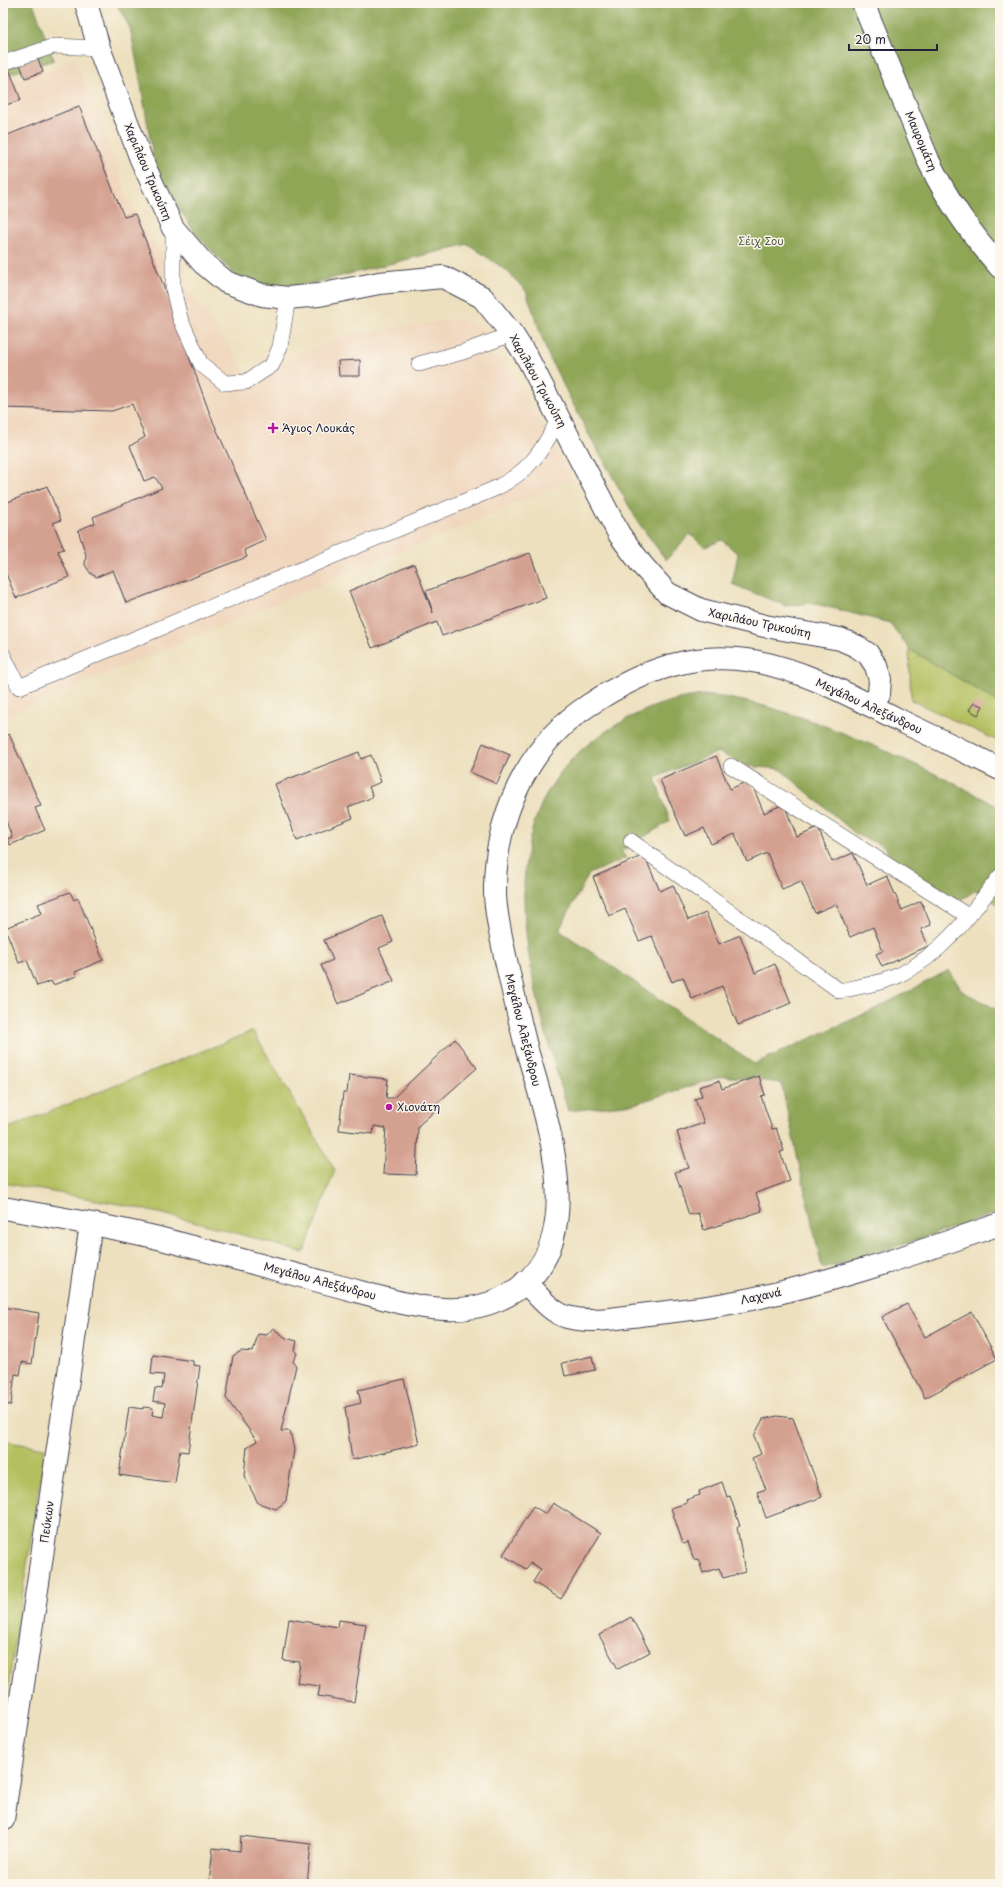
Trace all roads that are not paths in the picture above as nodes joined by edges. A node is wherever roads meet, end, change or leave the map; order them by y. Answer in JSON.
{"nodes":[{"id":1,"x":86,"y":3,"type":"edge"},
{"id":2,"x":863,"y":3,"type":"edge"},
{"id":3,"x":99,"y":48,"type":"junction"},
{"id":4,"x":3,"y":63,"type":"edge"},
{"id":5,"x":173,"y":228,"type":"junction"},
{"id":6,"x":1000,"y":267,"type":"edge"},
{"id":7,"x":288,"y":298,"type":"junction"},
{"id":8,"x":512,"y":334,"type":"junction"},
{"id":9,"x":419,"y":364,"type":"dead end"},
{"id":10,"x":559,"y":418,"type":"junction"},
{"id":11,"x":3,"y":654,"type":"edge"},
{"id":12,"x":872,"y":704,"type":"junction"},
{"id":13,"x":731,"y":766,"type":"dead end"},
{"id":14,"x":1000,"y":768,"type":"edge"},
{"id":15,"x":631,"y":840,"type":"dead end"},
{"id":16,"x":1000,"y":876,"type":"edge"},
{"id":17,"x":968,"y":916,"type":"junction"},
{"id":18,"x":3,"y":1208,"type":"edge"},
{"id":19,"x":91,"y":1224,"type":"junction"},
{"id":20,"x":1000,"y":1224,"type":"edge"},
{"id":21,"x":525,"y":1282,"type":"junction"},
{"id":22,"x":3,"y":1820,"type":"edge"}],
"edges":[{"from":1,"to":3,"type":"street","name":"Χαριλάου Τρικούπη"},
{"from":2,"to":6,"type":"street","name":"Μαυρομάτη"},
{"from":3,"to":4,"type":"lane"},
{"from":3,"to":5,"type":"street","name":"Χαριλάου Τρικούπη"},
{"from":5,"to":7,"type":"street","name":"Χαριλάου Τρικούπη"},
{"from":5,"to":7,"type":"lane"},
{"from":7,"to":8,"type":"street","name":"Χαριλάου Τρικούπη"},
{"from":8,"to":9,"type":"lane"},
{"from":8,"to":10,"type":"street","name":"Χαριλάου Τρικούπη"},
{"from":10,"to":11,"type":"lane"},
{"from":10,"to":12,"type":"street","name":"Χαριλάου Τρικούπη"},
{"from":12,"to":14,"type":"street","name":"Μεγάλου Αλεξάνδρου"},
{"from":12,"to":21,"type":"street","name":"Μεγάλου Αλεξάνδρου"},
{"from":13,"to":17,"type":"lane"},
{"from":15,"to":17,"type":"lane"},
{"from":16,"to":17,"type":"lane"},
{"from":18,"to":19,"type":"street","name":"Μεγάλου Αλεξάνδρου"},
{"from":19,"to":21,"type":"street","name":"Μεγάλου Αλεξάνδρου"},
{"from":19,"to":22,"type":"street","name":"Πεύκων"},
{"from":20,"to":21,"type":"street","name":"Λαχανά"}]}
